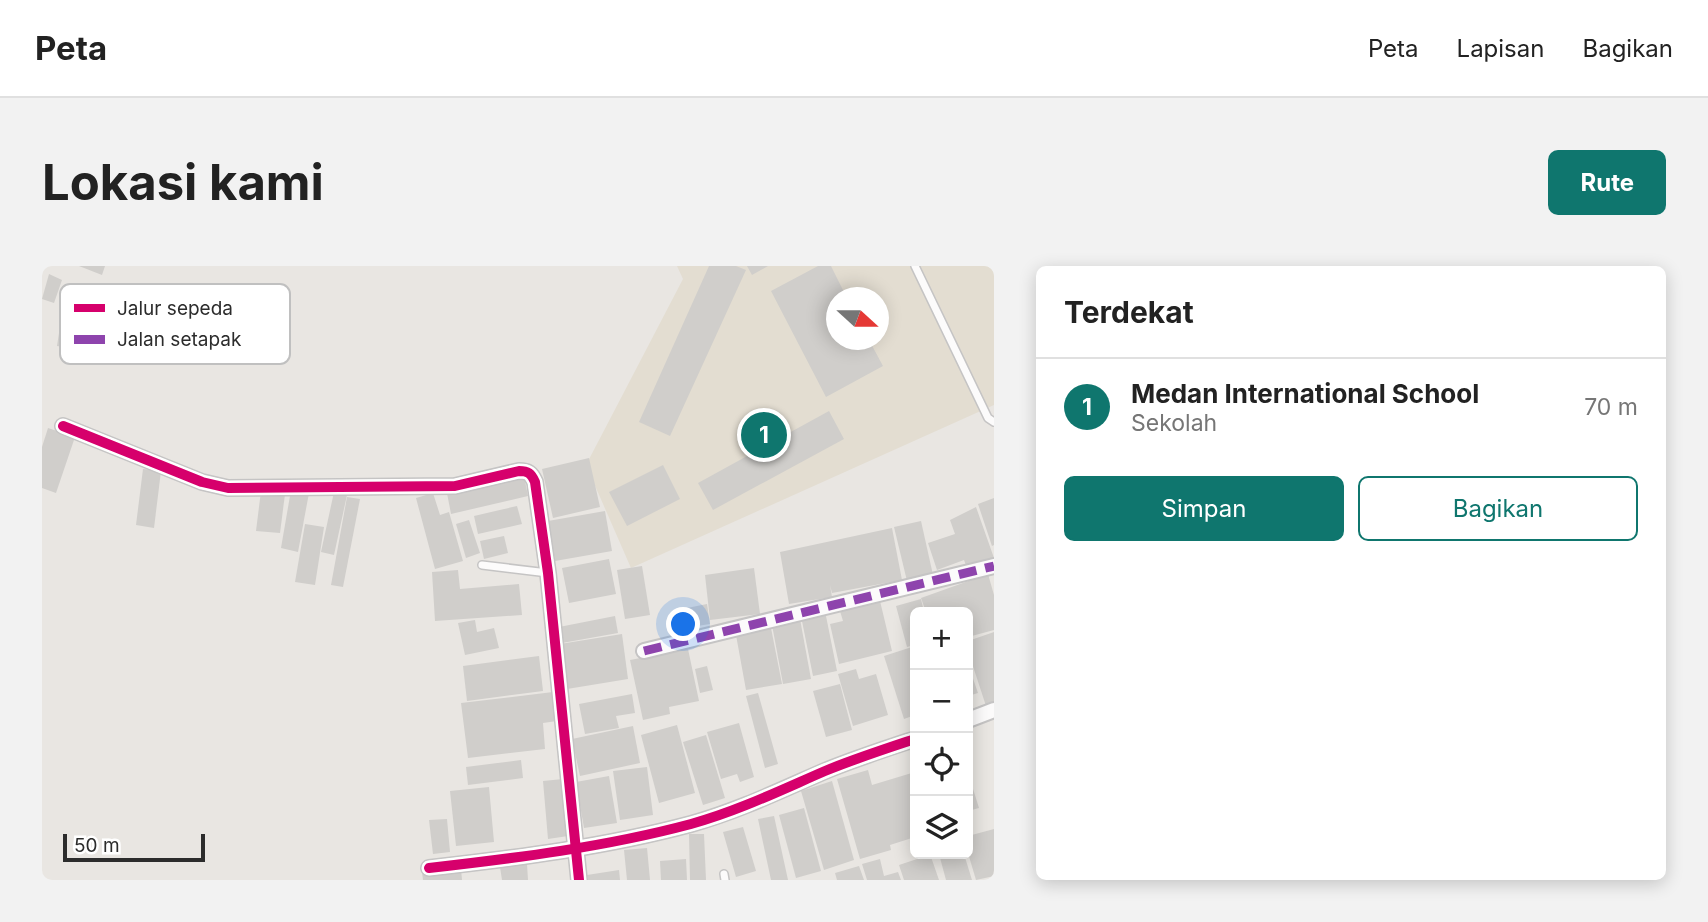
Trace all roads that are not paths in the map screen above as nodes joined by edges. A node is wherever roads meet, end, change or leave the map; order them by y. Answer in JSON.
{"nodes":[{"id":1,"x":915,"y":266,"type":"edge"},
{"id":2,"x":994,"y":422,"type":"edge"},
{"id":3,"x":63,"y":426,"type":"dead end"},
{"id":4,"x":482,"y":565,"type":"dead end"},
{"id":5,"x":994,"y":566,"type":"edge"},
{"id":6,"x":548,"y":573,"type":"junction"},
{"id":7,"x":644,"y":651,"type":"dead end"},
{"id":8,"x":994,"y":710,"type":"edge"},
{"id":9,"x":973,"y":718,"type":"edge"},
{"id":10,"x":910,"y":741,"type":"edge"},
{"id":11,"x":576,"y":849,"type":"junction"},
{"id":12,"x":429,"y":867,"type":"dead end"},
{"id":13,"x":579,"y":880,"type":"edge"}],
"edges":[{"from":1,"to":2,"type":"lane"},
{"from":3,"to":6,"type":"street"},
{"from":4,"to":6,"type":"lane"},
{"from":5,"to":7,"type":"street"},
{"from":6,"to":11,"type":"street"},
{"from":8,"to":9,"type":"street"},
{"from":10,"to":11,"type":"street"},
{"from":11,"to":12,"type":"street"},
{"from":11,"to":13,"type":"street"}]}
